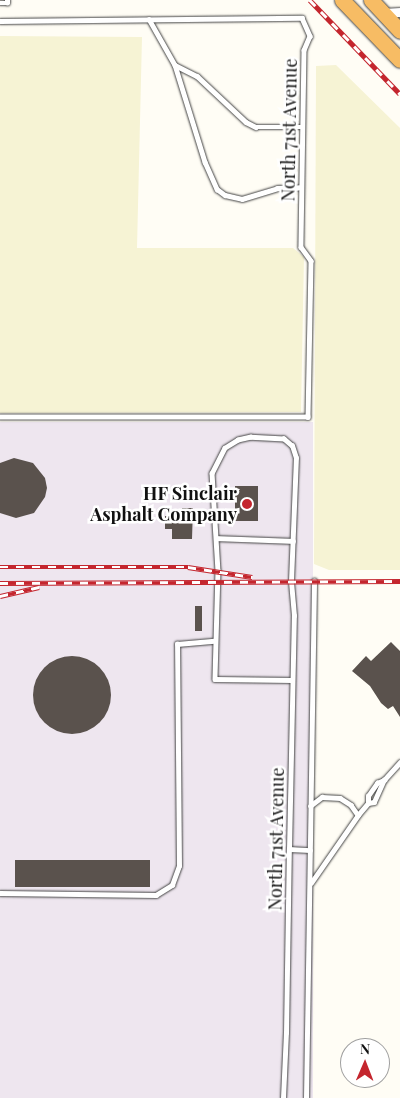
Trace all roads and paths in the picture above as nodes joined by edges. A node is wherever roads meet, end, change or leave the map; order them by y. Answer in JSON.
{"nodes":[{"id":1,"x":7,"y":0,"type":"edge"},
{"id":2,"x":342,"y":0,"type":"edge"},
{"id":3,"x":371,"y":0,"type":"edge"},
{"id":4,"x":0,"y":3,"type":"edge"},
{"id":5,"x":400,"y":12,"type":"edge"},
{"id":6,"x":382,"y":13,"type":"junction"},
{"id":7,"x":149,"y":19,"type":"junction"},
{"id":8,"x":0,"y":21,"type":"edge"},
{"id":9,"x":400,"y":31,"type":"edge"},
{"id":10,"x":400,"y":60,"type":"edge"},
{"id":11,"x":175,"y":64,"type":"junction"},
{"id":12,"x":302,"y":128,"type":"junction"},
{"id":13,"x":301,"y":188,"type":"junction"},
{"id":14,"x":0,"y":417,"type":"edge"},
{"id":15,"x":216,"y":538,"type":"junction"},
{"id":16,"x":292,"y":541,"type":"junction"},
{"id":17,"x":314,"y":581,"type":"dead end"},
{"id":18,"x":214,"y":641,"type":"junction"},
{"id":19,"x":292,"y":680,"type":"junction"},
{"id":20,"x":400,"y":762,"type":"edge"},
{"id":21,"x":384,"y":780,"type":"junction"},
{"id":22,"x":368,"y":803,"type":"junction"},
{"id":23,"x":310,"y":806,"type":"junction"},
{"id":24,"x":358,"y":815,"type":"junction"},
{"id":25,"x":290,"y":849,"type":"junction"},
{"id":26,"x":310,"y":850,"type":"junction"},
{"id":27,"x":310,"y":884,"type":"junction"},
{"id":28,"x":0,"y":893,"type":"edge"},
{"id":29,"x":282,"y":1098,"type":"edge"},
{"id":30,"x":306,"y":1098,"type":"edge"}],
"edges":[{"from":1,"to":4,"type":"lane"},
{"from":2,"to":10,"type":"highway"},
{"from":3,"to":6,"type":"highway"},
{"from":5,"to":6,"type":"street"},
{"from":6,"to":9,"type":"highway"},
{"from":7,"to":8,"type":"lane"},
{"from":7,"to":11,"type":"lane"},
{"from":7,"to":12,"type":"lane","name":"North 71st Avenue"},
{"from":11,"to":12,"type":"lane"},
{"from":11,"to":13,"type":"lane"},
{"from":12,"to":13,"type":"lane","name":"North 71st Avenue"},
{"from":13,"to":14,"type":"lane","name":"North 71st Avenue"},
{"from":15,"to":16,"type":"lane"},
{"from":15,"to":16,"type":"lane","name":"North 71st Avenue"},
{"from":15,"to":18,"type":"lane","name":"North 71st Avenue"},
{"from":16,"to":19,"type":"lane","name":"North 71st Avenue"},
{"from":17,"to":23,"type":"lane","name":"North 71st Avenue"},
{"from":18,"to":19,"type":"lane","name":"North 71st Avenue"},
{"from":18,"to":28,"type":"lane"},
{"from":19,"to":25,"type":"lane","name":"North 71st Avenue"},
{"from":20,"to":21,"type":"lane"},
{"from":21,"to":22,"type":"lane"},
{"from":21,"to":22,"type":"lane"},
{"from":22,"to":24,"type":"lane"},
{"from":23,"to":24,"type":"lane"},
{"from":23,"to":26,"type":"lane","name":"North 71st Avenue"},
{"from":24,"to":27,"type":"lane"},
{"from":25,"to":26,"type":"lane"},
{"from":25,"to":29,"type":"lane","name":"North 71st Avenue"},
{"from":26,"to":27,"type":"lane","name":"North 71st Avenue"},
{"from":27,"to":30,"type":"lane","name":"North 71st Avenue"}]}
